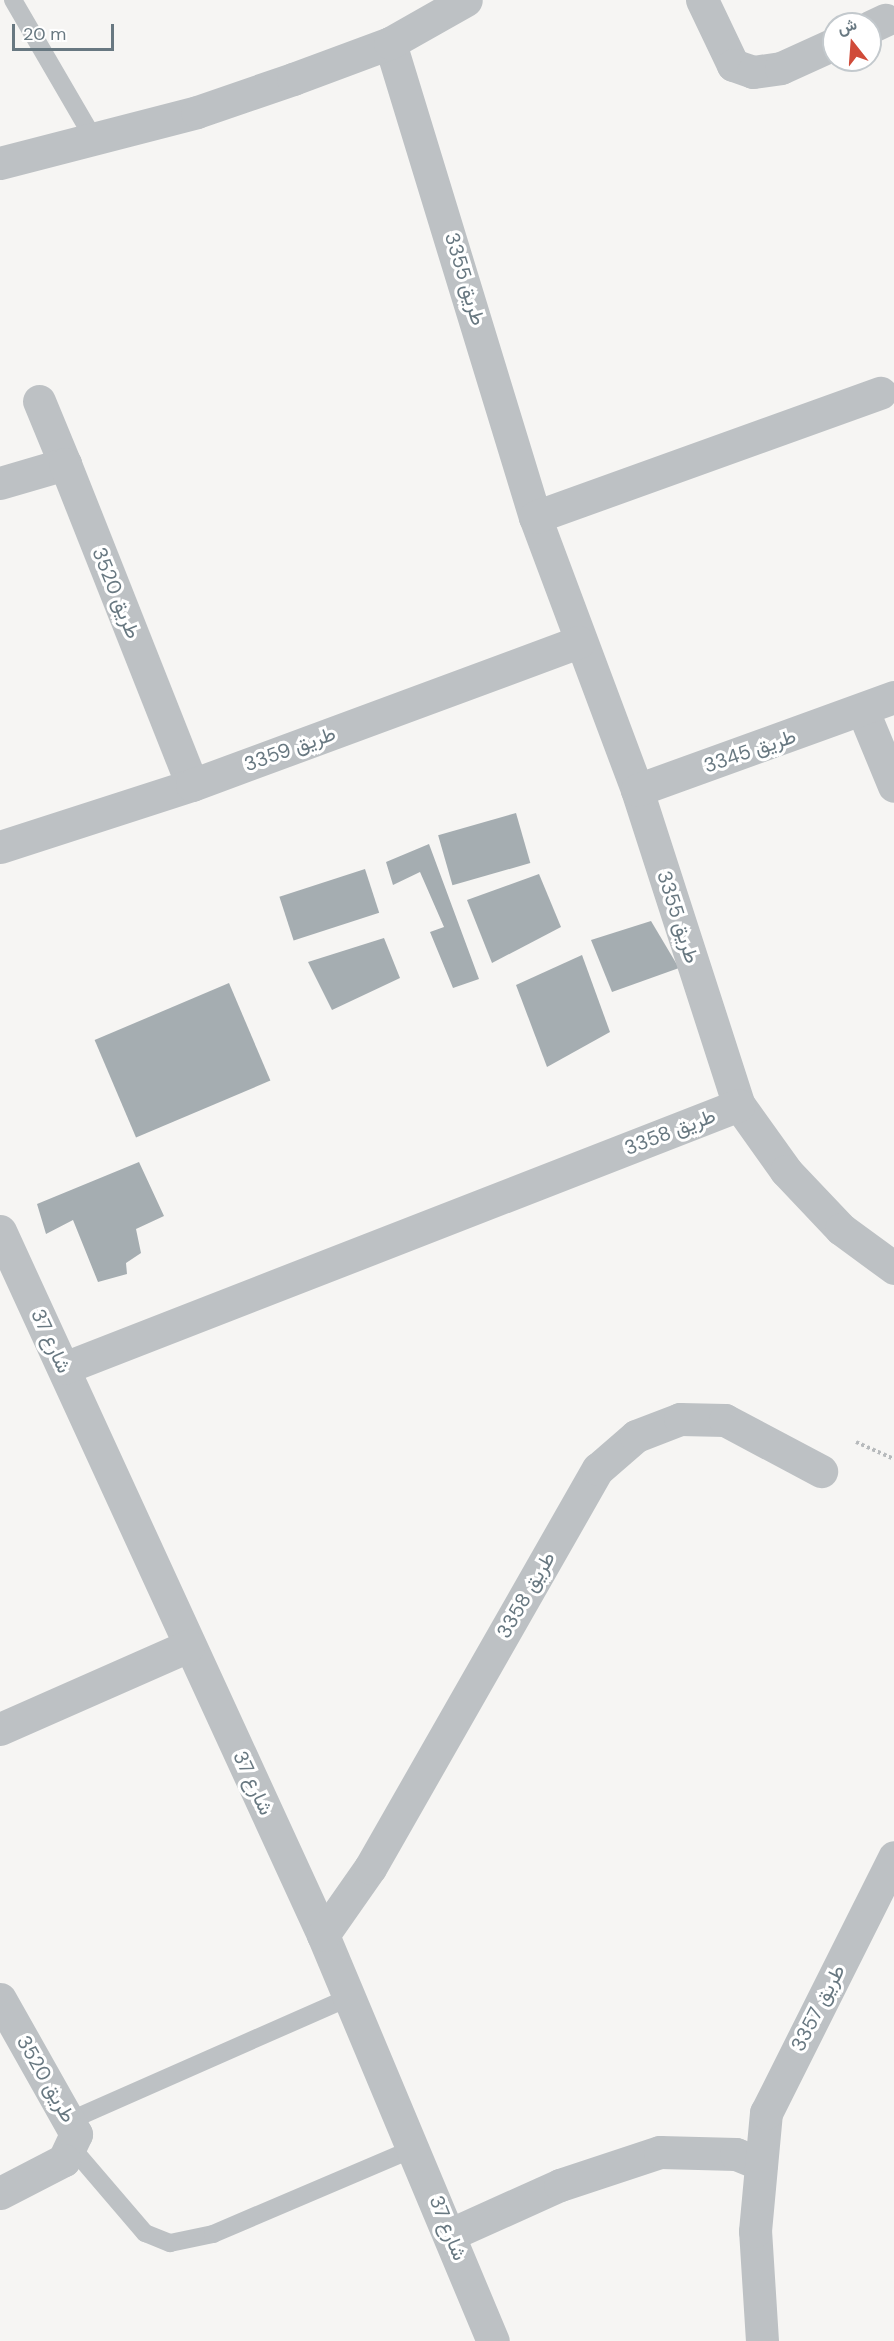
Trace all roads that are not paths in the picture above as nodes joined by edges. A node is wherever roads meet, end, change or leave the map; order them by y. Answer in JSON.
{"nodes":[{"id":1,"x":13,"y":0,"type":"edge"},
{"id":2,"x":466,"y":0,"type":"edge"},
{"id":3,"x":702,"y":0,"type":"edge"},
{"id":4,"x":390,"y":43,"type":"junction"},
{"id":5,"x":822,"y":49,"type":"edge"},
{"id":6,"x":94,"y":139,"type":"junction"},
{"id":7,"x":0,"y":163,"type":"edge"},
{"id":8,"x":880,"y":393,"type":"dead end"},
{"id":9,"x":39,"y":401,"type":"dead end"},
{"id":10,"x":65,"y":464,"type":"junction"},
{"id":11,"x":0,"y":483,"type":"edge"},
{"id":12,"x":535,"y":517,"type":"junction"},
{"id":13,"x":578,"y":642,"type":"junction"},
{"id":14,"x":894,"y":697,"type":"edge"},
{"id":15,"x":863,"y":711,"type":"junction"},
{"id":16,"x":192,"y":785,"type":"junction"},
{"id":17,"x":894,"y":786,"type":"edge"},
{"id":18,"x":637,"y":790,"type":"junction"},
{"id":19,"x":0,"y":847,"type":"edge"},
{"id":20,"x":739,"y":1105,"type":"junction"},
{"id":21,"x":0,"y":1231,"type":"edge"},
{"id":22,"x":894,"y":1268,"type":"edge"},
{"id":23,"x":64,"y":1368,"type":"junction"},
{"id":24,"x":821,"y":1470,"type":"dead end"},
{"id":25,"x":188,"y":1646,"type":"junction"},
{"id":26,"x":0,"y":1729,"type":"edge"},
{"id":27,"x":894,"y":1857,"type":"edge"},
{"id":28,"x":323,"y":1935,"type":"junction"},
{"id":29,"x":350,"y":1997,"type":"junction"},
{"id":30,"x":0,"y":1999,"type":"edge"},
{"id":31,"x":72,"y":2134,"type":"junction"},
{"id":32,"x":415,"y":2148,"type":"junction"},
{"id":33,"x":761,"y":2164,"type":"junction"},
{"id":34,"x":0,"y":2193,"type":"edge"},
{"id":35,"x":452,"y":2234,"type":"junction"},
{"id":36,"x":493,"y":2341,"type":"edge"},
{"id":37,"x":762,"y":2341,"type":"edge"}],
"edges":[{"from":1,"to":6,"type":"lane"},
{"from":2,"to":4,"type":"street"},
{"from":3,"to":5,"type":"street"},
{"from":4,"to":6,"type":"street"},
{"from":4,"to":12,"type":"street","name":"طريق 3355"},
{"from":6,"to":7,"type":"street"},
{"from":8,"to":12,"type":"street"},
{"from":9,"to":10,"type":"street","name":"طريق 3520"},
{"from":10,"to":11,"type":"street"},
{"from":10,"to":16,"type":"street","name":"طريق 3520"},
{"from":12,"to":13,"type":"street","name":"طريق 3355"},
{"from":13,"to":16,"type":"street","name":"طريق 3359"},
{"from":13,"to":18,"type":"street","name":"طريق 3355"},
{"from":14,"to":15,"type":"street","name":"طريق 3345"},
{"from":15,"to":17,"type":"street"},
{"from":15,"to":18,"type":"street","name":"طريق 3345"},
{"from":16,"to":19,"type":"street","name":"طريق 3359"},
{"from":18,"to":20,"type":"street","name":"طريق 3355"},
{"from":20,"to":22,"type":"street","name":"طريق 3355"},
{"from":20,"to":23,"type":"street","name":"طريق 3358"},
{"from":21,"to":23,"type":"street","name":"شارع 37"},
{"from":23,"to":25,"type":"street","name":"شارع 37"},
{"from":24,"to":28,"type":"street","name":"طريق 3358"},
{"from":25,"to":26,"type":"street"},
{"from":25,"to":28,"type":"street","name":"شارع 37"},
{"from":27,"to":33,"type":"street","name":"طريق 3357"},
{"from":28,"to":29,"type":"street","name":"شارع 37"},
{"from":29,"to":31,"type":"lane"},
{"from":29,"to":32,"type":"street","name":"شارع 37"},
{"from":30,"to":31,"type":"street","name":"طريق 3520"},
{"from":31,"to":32,"type":"lane"},
{"from":31,"to":34,"type":"street","name":"طريق 3520"},
{"from":32,"to":35,"type":"street","name":"شارع 37"},
{"from":33,"to":35,"type":"street"},
{"from":33,"to":37,"type":"street","name":"طريق 3357"},
{"from":35,"to":36,"type":"street","name":"شارع 37"}]}
